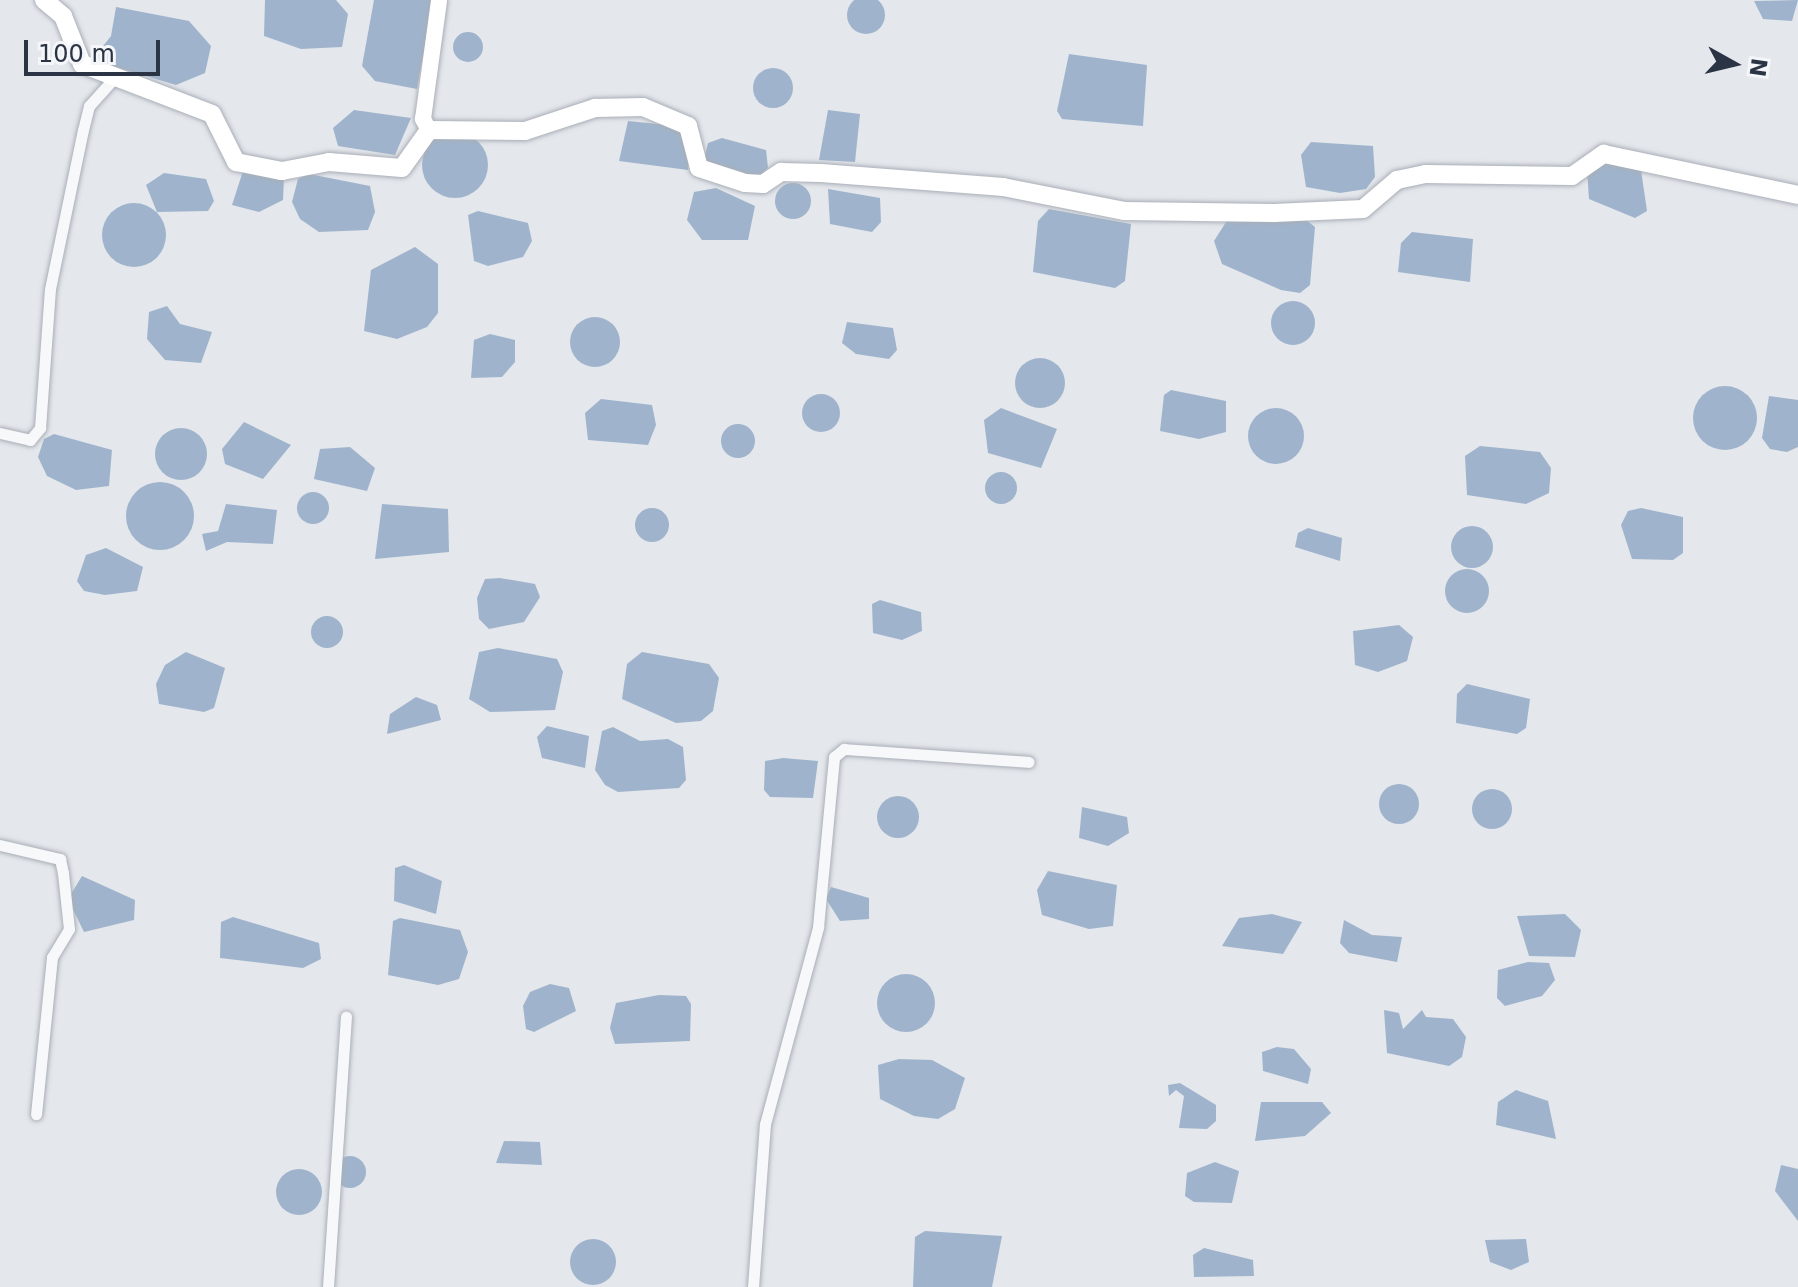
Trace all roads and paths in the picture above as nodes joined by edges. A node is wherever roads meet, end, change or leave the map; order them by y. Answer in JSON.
{"nodes":[{"id":1,"x":44,"y":0,"type":"edge"},
{"id":2,"x":439,"y":0,"type":"edge"},
{"id":3,"x":115,"y":77,"type":"junction"},
{"id":4,"x":429,"y":130,"type":"junction"},
{"id":5,"x":1798,"y":195,"type":"edge"},
{"id":6,"x":0,"y":433,"type":"edge"},
{"id":7,"x":1029,"y":762,"type":"dead end"},
{"id":8,"x":0,"y":845,"type":"edge"},
{"id":9,"x":346,"y":1017,"type":"dead end"},
{"id":10,"x":36,"y":1114,"type":"dead end"},
{"id":11,"x":328,"y":1287,"type":"edge"},
{"id":12,"x":753,"y":1287,"type":"edge"}],
"edges":[{"from":1,"to":3,"type":"main road"},
{"from":2,"to":4,"type":"street"},
{"from":3,"to":4,"type":"main road"},
{"from":3,"to":6,"type":"street"},
{"from":4,"to":5,"type":"main road"},
{"from":7,"to":12,"type":"street"},
{"from":8,"to":10,"type":"street"},
{"from":9,"to":11,"type":"street"}]}
